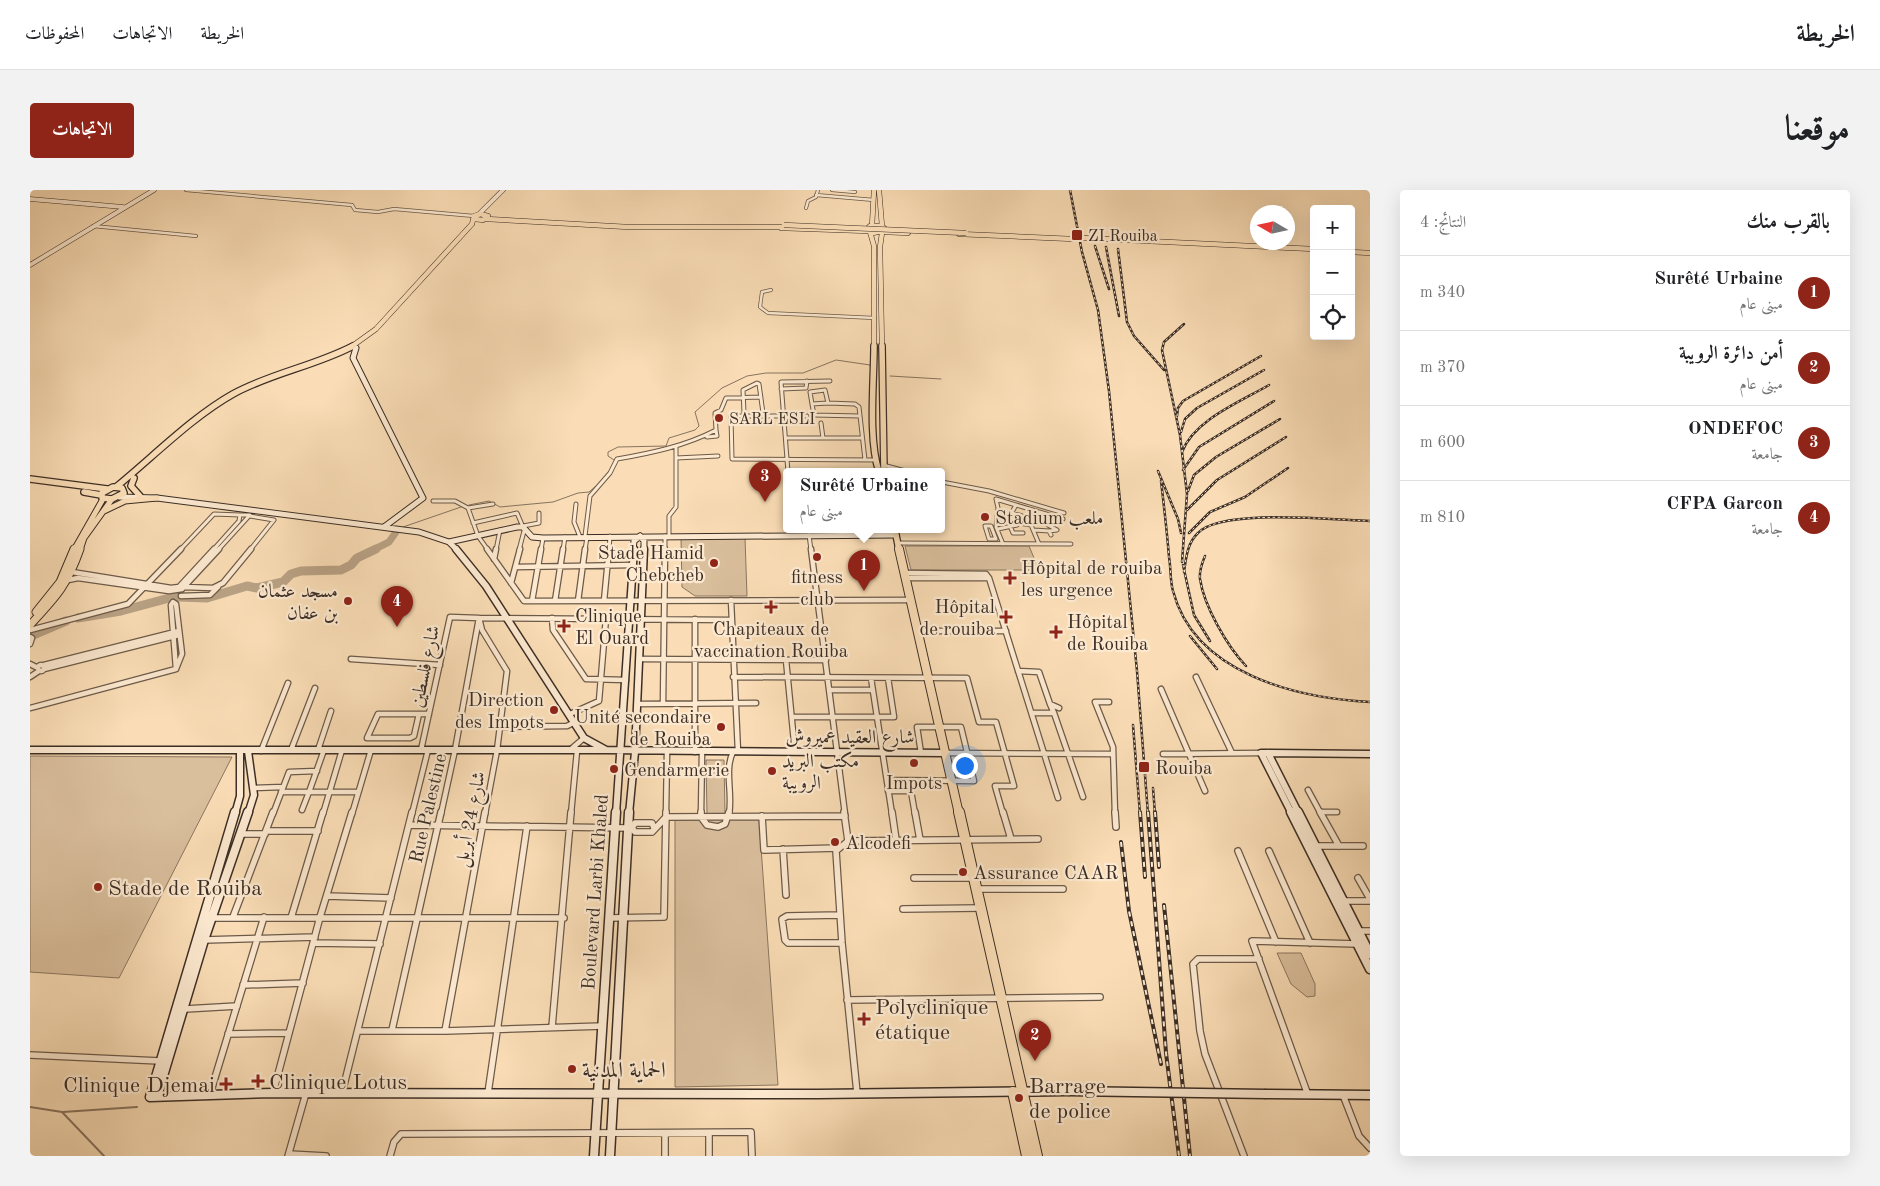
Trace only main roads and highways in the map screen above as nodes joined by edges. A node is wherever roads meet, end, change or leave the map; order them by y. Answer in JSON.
{"nodes":[{"id":1,"x":154,"y":190,"type":"edge"},
{"id":2,"x":502,"y":190,"type":"edge"},
{"id":3,"x":874,"y":190,"type":"edge"},
{"id":4,"x":879,"y":190,"type":"edge"},
{"id":5,"x":30,"y":199,"type":"edge"},
{"id":6,"x":124,"y":208,"type":"junction"},
{"id":7,"x":485,"y":209,"type":"junction"},
{"id":8,"x":476,"y":217,"type":"junction"},
{"id":9,"x":486,"y":217,"type":"junction"},
{"id":10,"x":756,"y":226,"type":"junction"},
{"id":11,"x":870,"y":229,"type":"junction"},
{"id":12,"x":883,"y":230,"type":"junction"},
{"id":13,"x":966,"y":233,"type":"junction"},
{"id":14,"x":1310,"y":250,"type":"edge"},
{"id":15,"x":1355,"y":252,"type":"edge"},
{"id":16,"x":1370,"y":252,"type":"edge"},
{"id":17,"x":30,"y":265,"type":"edge"},
{"id":18,"x":356,"y":348,"type":"junction"},
{"id":19,"x":874,"y":439,"type":"junction"},
{"id":20,"x":882,"y":440,"type":"junction"},
{"id":21,"x":878,"y":468,"type":"edge"},
{"id":22,"x":884,"y":468,"type":"edge"},
{"id":23,"x":133,"y":476,"type":"junction"},
{"id":24,"x":30,"y":479,"type":"edge"},
{"id":25,"x":30,"y":484,"type":"edge"},
{"id":26,"x":86,"y":487,"type":"junction"},
{"id":27,"x":116,"y":487,"type":"junction"},
{"id":28,"x":107,"y":489,"type":"junction"},
{"id":29,"x":124,"y":490,"type":"junction"},
{"id":30,"x":142,"y":496,"type":"junction"},
{"id":31,"x":119,"y":497,"type":"junction"},
{"id":32,"x":157,"y":498,"type":"junction"},
{"id":33,"x":101,"y":499,"type":"junction"},
{"id":34,"x":112,"y":500,"type":"junction"},
{"id":35,"x":98,"y":517,"type":"junction"},
{"id":36,"x":384,"y":527,"type":"junction"},
{"id":37,"x":783,"y":532,"type":"edge"},
{"id":38,"x":800,"y":533,"type":"edge"},
{"id":39,"x":867,"y":533,"type":"edge"},
{"id":40,"x":896,"y":533,"type":"edge"},
{"id":41,"x":640,"y":536,"type":"junction"},
{"id":42,"x":450,"y":542,"type":"junction"},
{"id":43,"x":30,"y":620,"type":"edge"},
{"id":44,"x":30,"y":625,"type":"edge"},
{"id":45,"x":30,"y":750,"type":"edge"},
{"id":46,"x":606,"y":750,"type":"junction"},
{"id":47,"x":244,"y":751,"type":"junction"},
{"id":48,"x":621,"y":751,"type":"junction"},
{"id":49,"x":635,"y":752,"type":"junction"},
{"id":50,"x":945,"y":753,"type":"junction"},
{"id":51,"x":1265,"y":753,"type":"junction"},
{"id":52,"x":1370,"y":754,"type":"edge"},
{"id":53,"x":207,"y":918,"type":"junction"},
{"id":54,"x":1361,"y":944,"type":"junction"},
{"id":55,"x":1370,"y":954,"type":"edge"},
{"id":56,"x":1370,"y":969,"type":"edge"},
{"id":57,"x":1017,"y":1092,"type":"junction"},
{"id":58,"x":598,"y":1094,"type":"junction"},
{"id":59,"x":614,"y":1094,"type":"junction"},
{"id":60,"x":1370,"y":1095,"type":"edge"},
{"id":61,"x":157,"y":1096,"type":"junction"},
{"id":62,"x":594,"y":1156,"type":"edge"},
{"id":63,"x":610,"y":1156,"type":"edge"},
{"id":64,"x":1027,"y":1156,"type":"edge"},
{"id":65,"x":1036,"y":1156,"type":"edge"}],
"edges":[{"from":1,"to":6,"type":"main road"},
{"from":2,"to":7,"type":"main road"},
{"from":3,"to":11,"type":"highway"},
{"from":4,"to":12,"type":"highway"},
{"from":5,"to":6,"type":"main road"},
{"from":6,"to":17,"type":"main road"},
{"from":7,"to":8,"type":"main road"},
{"from":7,"to":9,"type":"main road"},
{"from":8,"to":9,"type":"highway"},
{"from":8,"to":23,"type":"highway"},
{"from":9,"to":10,"type":"highway"},
{"from":9,"to":18,"type":"highway"},
{"from":10,"to":11,"type":"highway"},
{"from":10,"to":13,"type":"highway","bridge":true},
{"from":11,"to":12,"type":"highway"},
{"from":11,"to":12,"type":"highway"},
{"from":11,"to":19,"type":"highway"},
{"from":12,"to":13,"type":"highway"},
{"from":12,"to":20,"type":"highway"},
{"from":13,"to":14,"type":"highway","bridge":true},
{"from":15,"to":16,"type":"highway"},
{"from":18,"to":23,"type":"highway"},
{"from":18,"to":36,"type":"main road"},
{"from":19,"to":20,"type":"highway"},
{"from":19,"to":21,"type":"highway"},
{"from":20,"to":22,"type":"highway"},
{"from":23,"to":26,"type":"highway"},
{"from":23,"to":27,"type":"highway"},
{"from":23,"to":29,"type":"highway"},
{"from":23,"to":30,"type":"highway"},
{"from":24,"to":26,"type":"highway"},
{"from":25,"to":33,"type":"highway"},
{"from":26,"to":28,"type":"highway"},
{"from":27,"to":28,"type":"highway"},
{"from":27,"to":29,"type":"highway"},
{"from":28,"to":33,"type":"highway"},
{"from":29,"to":30,"type":"main road"},
{"from":29,"to":31,"type":"highway"},
{"from":30,"to":31,"type":"main road"},
{"from":30,"to":32,"type":"main road"},
{"from":31,"to":34,"type":"highway"},
{"from":32,"to":35,"type":"main road"},
{"from":32,"to":36,"type":"main road"},
{"from":33,"to":34,"type":"highway"},
{"from":33,"to":43,"type":"main road"},
{"from":34,"to":35,"type":"main road"},
{"from":35,"to":44,"type":"main road"},
{"from":36,"to":42,"type":"main road"},
{"from":37,"to":41,"type":"main road"},
{"from":38,"to":39,"type":"main road"},
{"from":40,"to":50,"type":"highway"},
{"from":41,"to":42,"type":"main road"},
{"from":41,"to":48,"type":"main road","name":"Boulevard Larbi Khaled"},
{"from":41,"to":49,"type":"main road","name":"Boulevard Larbi Khaled"},
{"from":42,"to":46,"type":"main road"},
{"from":45,"to":47,"type":"main road","name":"شارع العقيد عميروش"},
{"from":46,"to":47,"type":"main road","name":"شارع العقيد عميروش"},
{"from":46,"to":48,"type":"main road","name":"شارع العقيد عميروش"},
{"from":47,"to":53,"type":"main road"},
{"from":47,"to":53,"type":"main road"},
{"from":48,"to":49,"type":"main road","name":"شارع العقيد عميروش"},
{"from":48,"to":58,"type":"main road","name":"Boulevard Larbi Khaled"},
{"from":49,"to":50,"type":"main road","name":"شارع العقيد عميروش"},
{"from":49,"to":59,"type":"main road","name":"Boulevard Larbi Khaled"},
{"from":50,"to":57,"type":"highway"},
{"from":51,"to":52,"type":"main road"},
{"from":51,"to":54,"type":"main road"},
{"from":51,"to":54,"type":"main road"},
{"from":53,"to":61,"type":"main road"},
{"from":53,"to":61,"type":"main road"},
{"from":54,"to":55,"type":"main road"},
{"from":54,"to":56,"type":"main road"},
{"from":57,"to":59,"type":"main road"},
{"from":57,"to":60,"type":"main road","bridge":true},
{"from":57,"to":64,"type":"highway"},
{"from":57,"to":65,"type":"highway"},
{"from":58,"to":59,"type":"main road"},
{"from":58,"to":61,"type":"main road"},
{"from":58,"to":62,"type":"main road","name":"Boulevard Larbi Khaled"},
{"from":59,"to":63,"type":"main road","name":"Boulevard Larbi Khaled"}]}
